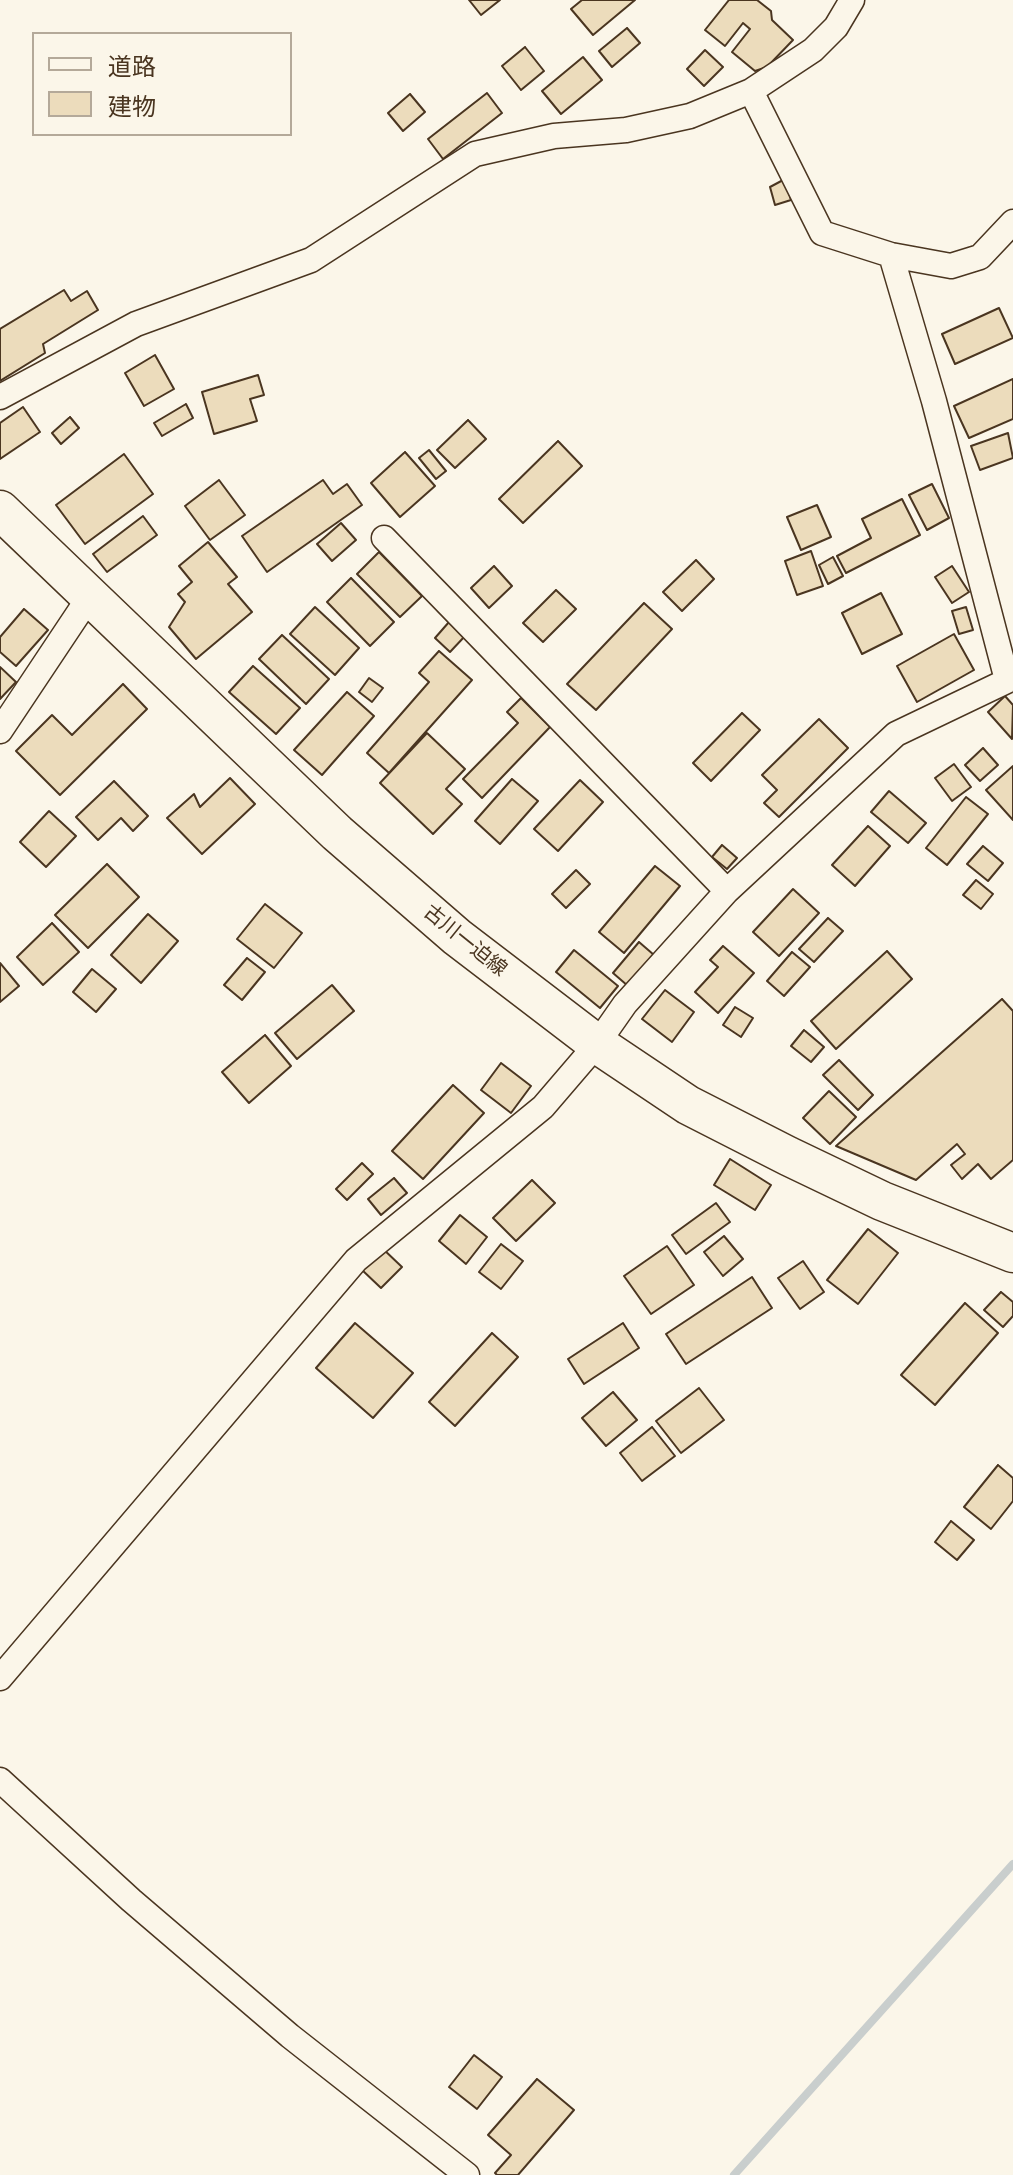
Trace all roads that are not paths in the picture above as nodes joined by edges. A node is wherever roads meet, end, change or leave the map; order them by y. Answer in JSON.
{"nodes":[{"id":1,"x":852,"y":0,"type":"edge"},
{"id":2,"x":751,"y":91,"type":"junction"},
{"id":3,"x":1013,"y":222,"type":"edge"},
{"id":4,"x":891,"y":255,"type":"junction"},
{"id":5,"x":0,"y":397,"type":"edge"},
{"id":6,"x":0,"y":510,"type":"edge"},
{"id":7,"x":384,"y":538,"type":"dead end"},
{"id":8,"x":90,"y":596,"type":"junction"},
{"id":9,"x":1010,"y":679,"type":"edge"},
{"id":10,"x":0,"y":731,"type":"edge"},
{"id":11,"x":727,"y":891,"type":"junction"},
{"id":12,"x":597,"y":1044,"type":"junction"},
{"id":13,"x":1013,"y":1253,"type":"edge"},
{"id":14,"x":0,"y":1678,"type":"edge"},
{"id":15,"x":0,"y":1780,"type":"edge"},
{"id":16,"x":465,"y":2174,"type":"edge"}],
"edges":[{"from":1,"to":2,"type":"street"},
{"from":2,"to":4,"type":"street"},
{"from":2,"to":5,"type":"street"},
{"from":3,"to":4,"type":"street"},
{"from":4,"to":9,"type":"street"},
{"from":6,"to":8,"type":"main road","name":"古川一迫線"},
{"from":7,"to":11,"type":"street"},
{"from":8,"to":10,"type":"street"},
{"from":8,"to":12,"type":"main road","name":"古川一迫線"},
{"from":9,"to":11,"type":"street"},
{"from":11,"to":12,"type":"street"},
{"from":12,"to":13,"type":"main road","name":"古川一迫線"},
{"from":12,"to":14,"type":"street"},
{"from":15,"to":16,"type":"street"}]}
